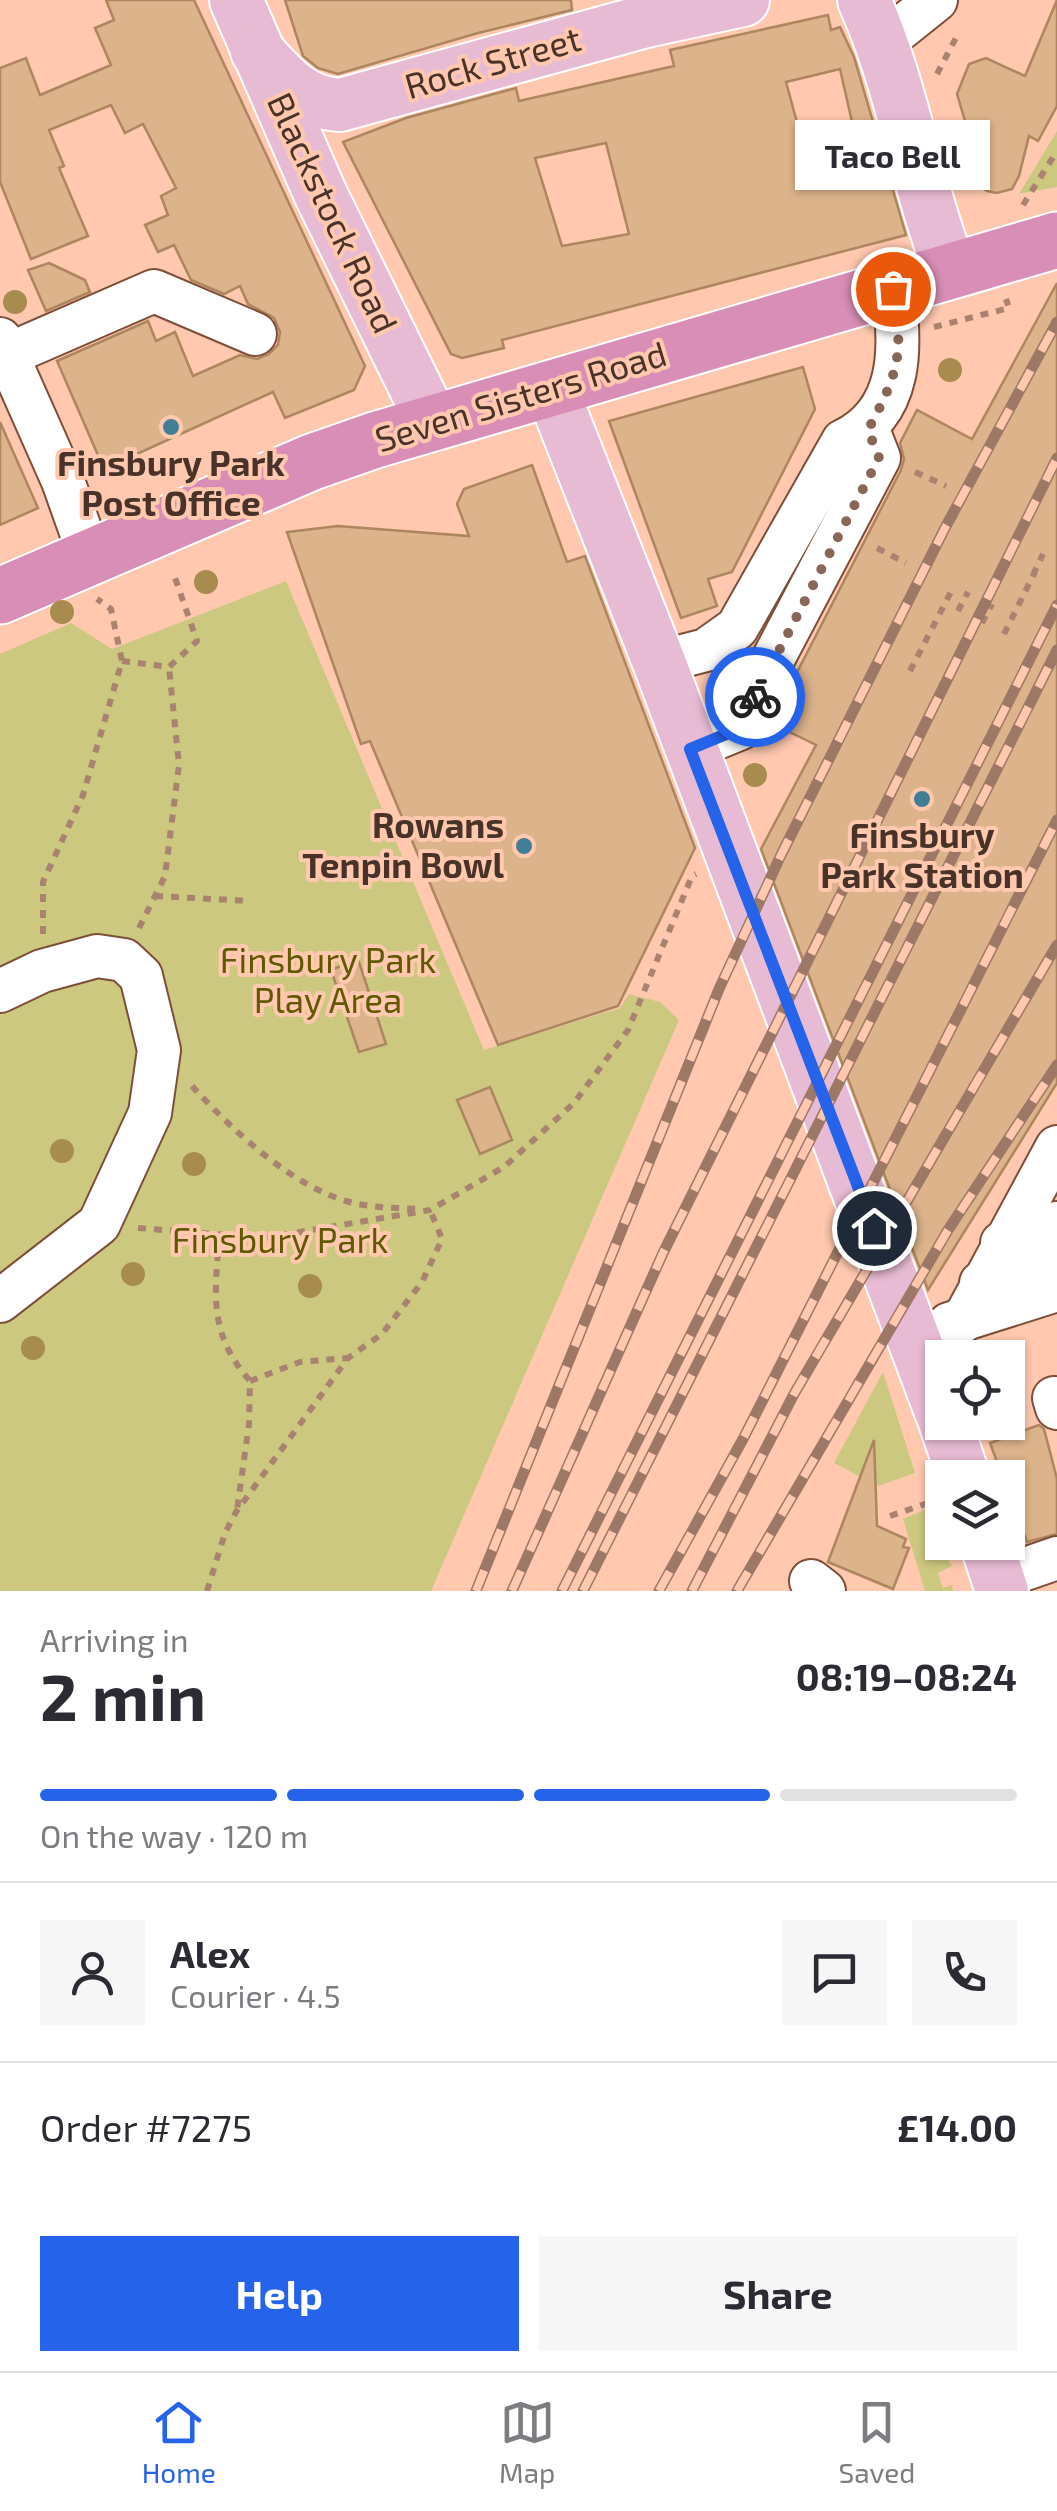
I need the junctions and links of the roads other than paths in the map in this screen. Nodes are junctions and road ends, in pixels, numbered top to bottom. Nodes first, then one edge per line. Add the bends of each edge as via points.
1 (236, 0) edge
2 (742, 0) edge
3 (950, 12) edge
4 (872, 22) edge
5 (258, 52) junction
6 (360, 100) junction
7 (320, 193) junction
8 (1057, 240) edge
9 (951, 272) junction
10 (909, 309) junction
11 (254, 334) dead end
12 (3, 347) edge
13 (551, 388) junction
14 (14, 405) edge
15 (432, 423) junction
16 (868, 430) junction
17 (101, 585) junction
18 (0, 596) edge
19 (659, 662) junction
20 (690, 749) junction
21 (0, 991) edge
22 (1051, 1156) edge
23 (1057, 1223) edge
24 (1002, 1243) junction
25 (1057, 1255) edge
26 (982, 1283) junction
27 (1057, 1290) edge
28 (0, 1301) edge
29 (939, 1328) junction
30 (939, 1340) edge
31 (1057, 1558) edge
32 (996, 1570) edge

1 - 5 main road, Blackstock Road
2 - 6 main road, Rock Street
3 - 4 street
4 - 9 main road
5 - 6 main road, Rock Street via 310,100
5 - 7 main road, Blackstock Road
6 - 7 main road, Rock Street via 324,131
7 - 15 main road, Blackstock Road
8 - 9 highway, Seven Sisters Road
9 - 10 highway, Seven Sisters Road
10 - 13 highway, Seven Sisters Road
10 - 16 street via 900,358
11 - 12 street via 154,290
12 - 14 street
13 - 15 highway, Seven Sisters Road
13 - 19 main road
14 - 17 street
15 - 17 highway, Seven Sisters Road via 312,462
16 - 19 street via 842,442 737,628 706,650
16 - 20 street via 879,458 741,728
17 - 18 highway, Seven Sisters Road
19 - 20 main road
20 - 29 main road
21 - 28 street via 42,970 98,956 124,960 142,976 159,1050 150,1113 99,1224
22 - 24 street
23 - 24 street
24 - 26 street
25 - 26 street
26 - 29 street
27 - 29 street
29 - 30 main road
31 - 32 street

